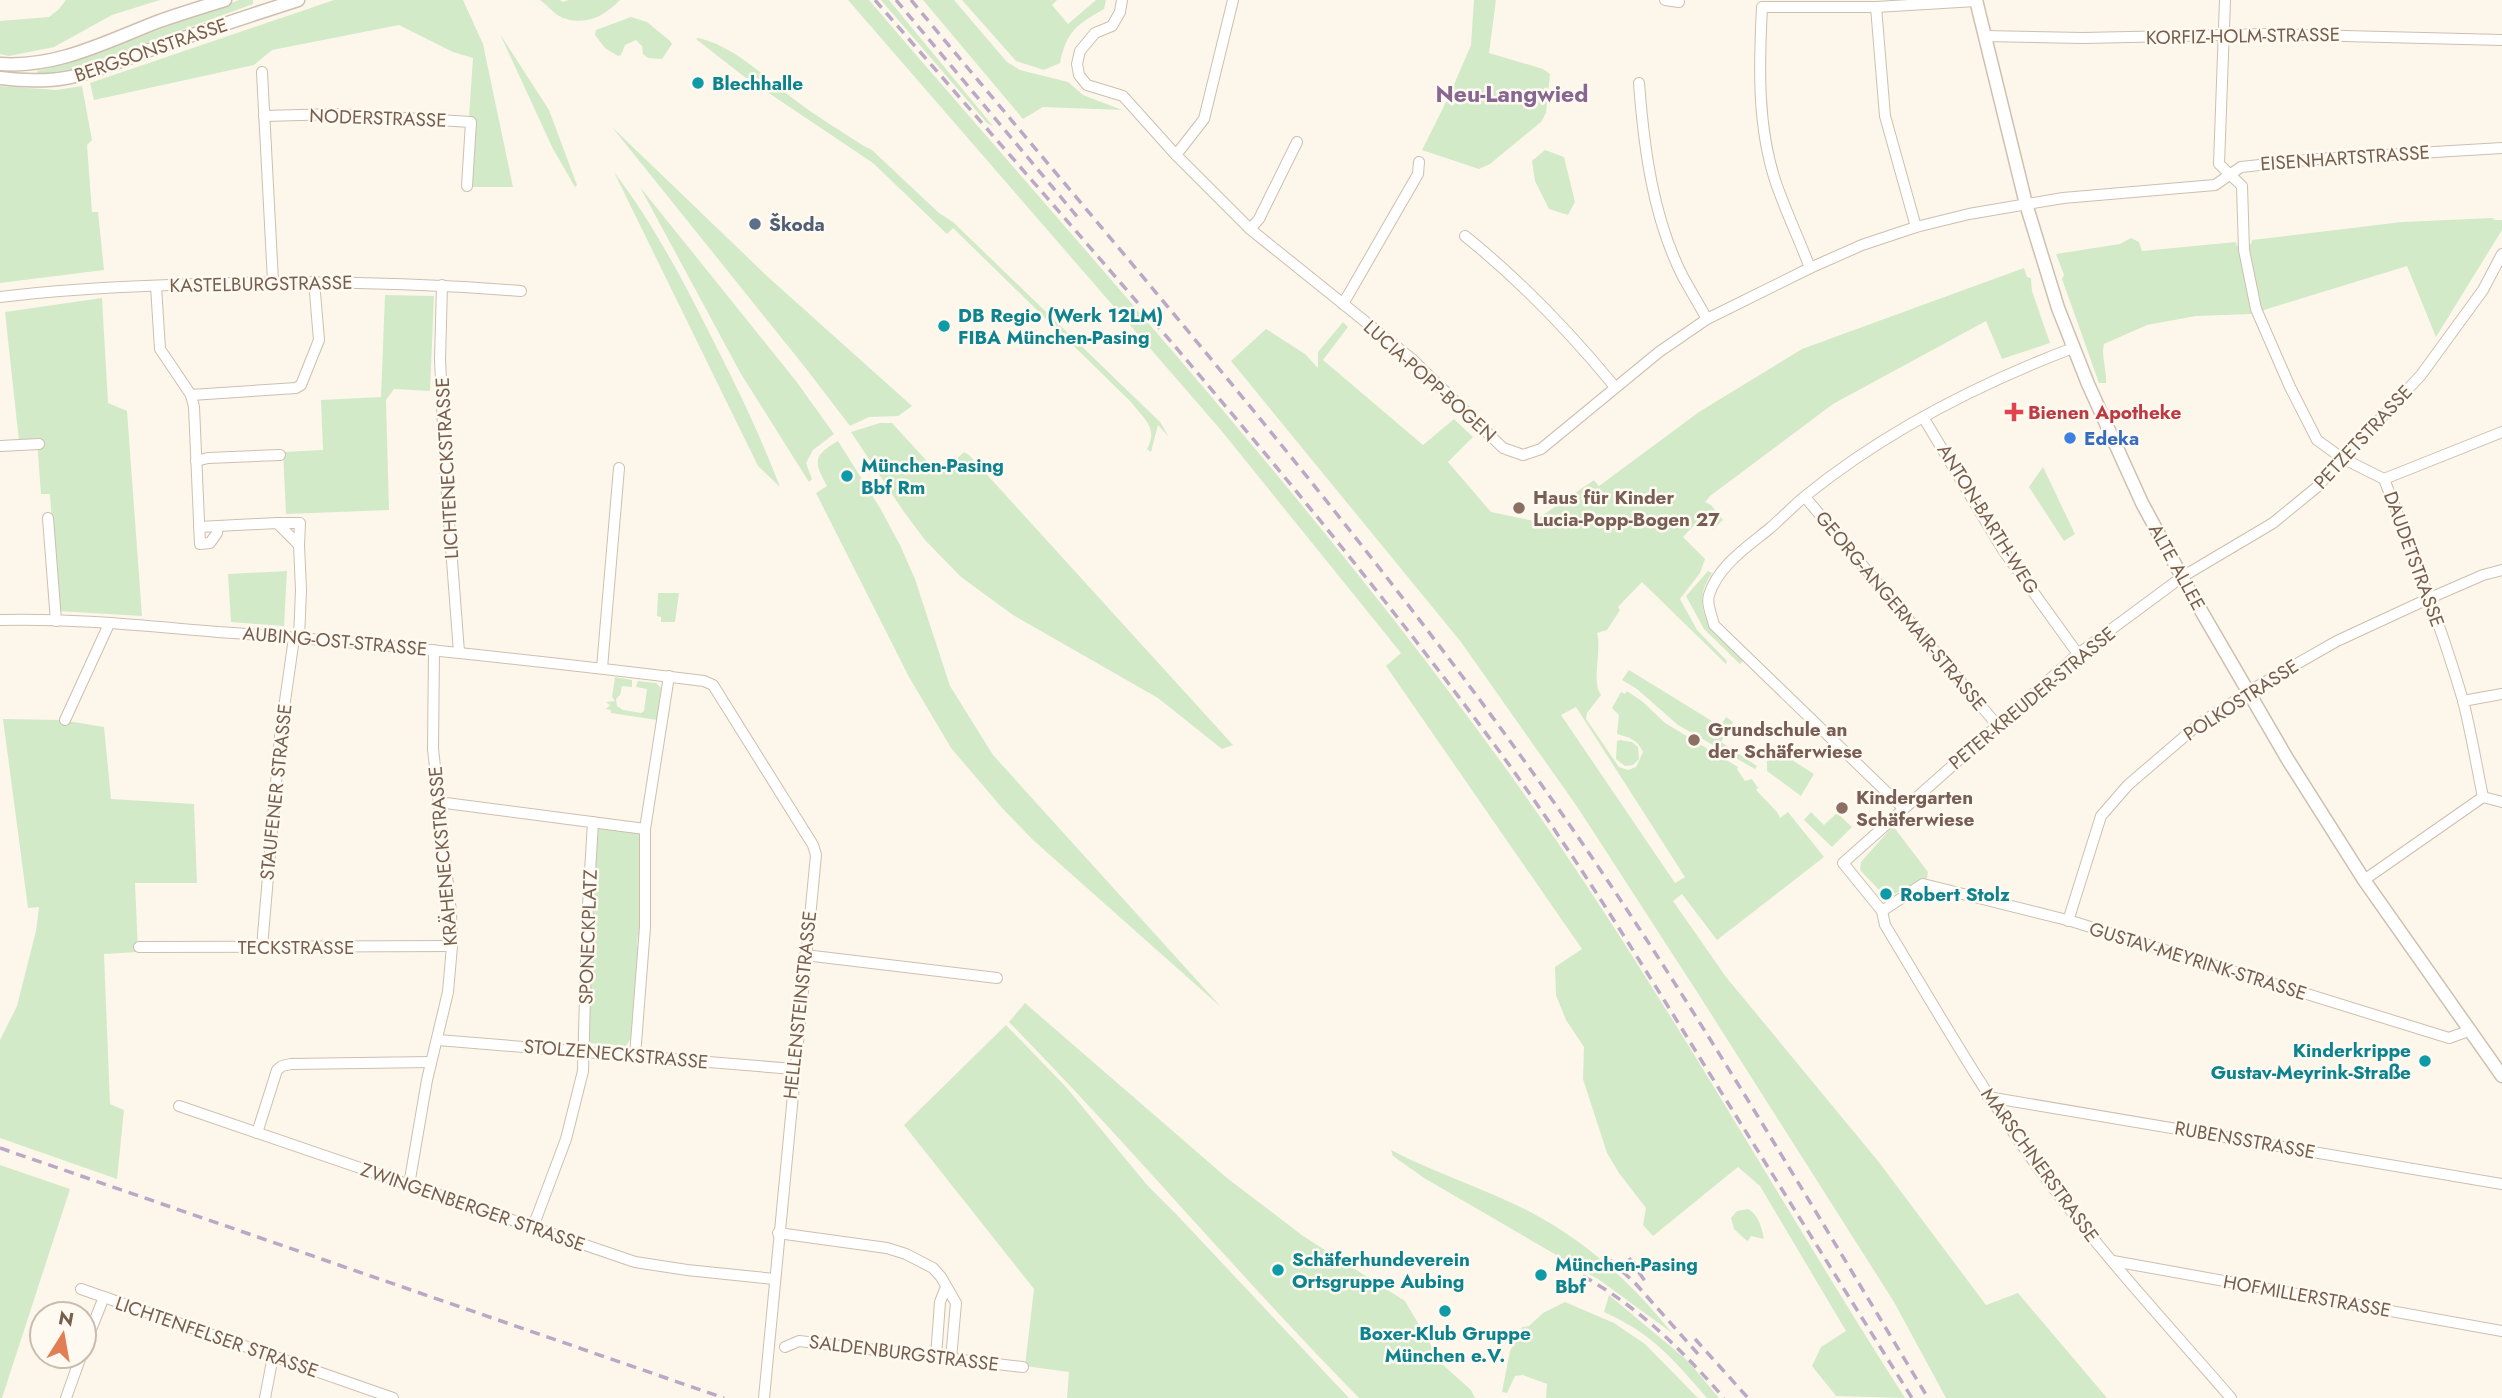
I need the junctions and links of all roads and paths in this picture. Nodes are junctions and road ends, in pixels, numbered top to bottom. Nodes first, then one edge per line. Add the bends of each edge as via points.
1 (225, 0) edge
2 (298, 0) edge
3 (1122, 0) edge
4 (1233, 0) edge
5 (1665, 0) edge
6 (1976, 0) edge
7 (2225, 0) edge
8 (1679, 1) edge
9 (1876, 7) junction
10 (1984, 36) junction
11 (2224, 36) junction
12 (2502, 40) edge
13 (0, 64) edge
14 (262, 72) dead end
15 (0, 78) edge
16 (1639, 83) dead end
17 (264, 116) junction
18 (1297, 142) dead end
19 (2502, 148) edge
20 (1176, 155) junction
21 (1419, 162) dead end
22 (2229, 175) junction
23 (467, 186) dead end
24 (2026, 204) junction
25 (1916, 227) junction
26 (1250, 229) junction
27 (1465, 236) dead end
28 (2502, 254) edge
29 (1810, 268) junction
30 (273, 281) junction
31 (314, 281) junction
32 (442, 285) junction
33 (156, 286) junction
34 (522, 291) dead end
35 (0, 297) edge
36 (1343, 304) junction
37 (1707, 319) junction
38 (2073, 348) junction
39 (1615, 387) junction
40 (191, 395) junction
41 (1923, 417) junction
42 (2502, 432) edge
43 (39, 444) dead end
44 (0, 446) edge
45 (280, 455) dead end
46 (2342, 458) junction
47 (196, 461) junction
48 (619, 468) dead end
49 (2384, 479) junction
50 (1805, 497) junction
51 (48, 518) dead end
52 (277, 523) junction
53 (199, 527) junction
54 (217, 527) junction
55 (299, 545) junction
56 (2502, 570) edge
57 (2182, 577) junction
58 (2430, 597) junction
59 (0, 620) edge
60 (56, 621) junction
61 (109, 624) junction
62 (296, 638) junction
63 (434, 650) junction
64 (459, 652) junction
65 (2078, 654) junction
66 (602, 668) junction
67 (669, 676) junction
68 (2249, 693) junction
69 (2502, 694) edge
70 (2463, 701) junction
71 (65, 720) dead end
72 (1998, 726) junction
73 (2483, 797) junction
74 (438, 802) junction
75 (2502, 802) edge
76 (1903, 808) junction
77 (593, 822) junction
78 (1887, 824) joint
79 (645, 829) junction
80 (2364, 880) junction
81 (1882, 911) junction
82 (2068, 921) junction
83 (452, 946) junction
84 (139, 947) dead end
85 (262, 947) junction
86 (805, 955) junction
87 (997, 978) dead end
88 (2471, 1030) junction
89 (438, 1040) junction
90 (583, 1051) junction
91 (635, 1056) junction
92 (431, 1062) junction
93 (794, 1069) junction
94 (2502, 1076) edge
95 (1988, 1097) junction
96 (179, 1106) dead end
97 (257, 1133) junction
98 (2502, 1184) edge
99 (409, 1185) junction
100 (533, 1227) junction
101 (778, 1233) junction
102 (2112, 1261) junction
103 (775, 1279) junction
104 (946, 1287) junction
105 (80, 1289) dead end
106 (104, 1297) junction
107 (98, 1312) edge
108 (2502, 1331) edge
109 (785, 1347) dead end
110 (273, 1356) junction
111 (936, 1357) junction
112 (951, 1359) junction
113 (1023, 1367) dead end
114 (76, 1370) edge
115 (66, 1398) edge
116 (265, 1398) edge
117 (393, 1398) edge
118 (764, 1398) edge
119 (2231, 1398) edge

1 - 13 street, BERGSONSTRASSE via 68,57 35,65
2 - 15 street, BERGSONSTRASSE via 85,75 38,82
3 - 20 street, LUCIA-POPP-BOGEN via 1112,26 1095,33 1080,51 1079,75 1087,85 1123,96
4 - 20 street via 1205,119
5 - 8 street
6 - 9 street
6 - 10 street, ALTE ALLEE
7 - 11 street, DAUDETSTRASSE
9 - 25 street via 1885,116
9 - 29 street via 1762,7 1760,97 1769,153 1775,181
10 - 11 street, KORFIZ-HOLM-STRASSE
10 - 24 street, ALTE ALLEE
11 - 12 street, KORFIZ-HOLM-STRASSE
11 - 22 street, DAUDETSTRASSE via 2219,164
14 - 17 street
16 - 37 street via 1653,190 1683,277
17 - 23 street, NODERSTRASSE via 337,114 471,122
17 - 30 street
18 - 26 street
19 - 22 street, EISENHARTSTRASSE via 2317,159 2241,167
20 - 26 street, LUCIA-POPP-BOGEN
21 - 36 street via 1418,174
22 - 24 street, EISENHARTSTRASSE via 2215,185
22 - 46 street, DAUDETSTRASSE via 2242,186 2244,250 2256,309 2317,440
24 - 25 street, LUCIA-POPP-BOGEN
24 - 38 street, ALTE ALLEE
25 - 29 street, LUCIA-POPP-BOGEN
26 - 36 street, LUCIA-POPP-BOGEN
27 - 39 street via 1542,303
28 - 46 street, PETZETSTRASSE via 2483,290 2421,375
29 - 37 street, LUCIA-POPP-BOGEN
30 - 31 street, KASTELBURGSTRASSE
30 - 33 street, KASTELBURGSTRASSE
31 - 32 street, KASTELBURGSTRASSE
31 - 40 street via 319,340 302,385
32 - 34 street, KASTELBURGSTRASSE
32 - 64 street, LICHTENECKSTRASSE via 445,469
33 - 35 street, KASTELBURGSTRASSE
33 - 40 street via 160,349
36 - 39 street, LUCIA-POPP-BOGEN via 1413,360 1503,448 1523,454 1541,449
37 - 39 street, LUCIA-POPP-BOGEN
38 - 41 street
38 - 57 street, ALTE ALLEE via 2142,503
40 - 47 street
41 - 50 street
41 - 65 street, ANTON-BARTH-WEG via 2002,549
42 - 49 street
43 - 44 street
45 - 47 street
46 - 49 street, DAUDETSTRASSE
46 - 57 street, PETZETSTRASSE via 2317,487 2273,523
47 - 53 street
48 - 66 street
49 - 58 street, DAUDETSTRASSE
50 - 72 street, GEORG-ANGERMAIR-STRASSE
50 - 76 street via 1718,574 1707,598 1714,625
51 - 60 street
52 - 54 street
52 - 55 street
52 - 55 street via 300,523
53 - 54 street
53 - 54 street via 200,544 210,543
55 - 62 street, STAUFENER STRASSE
56 - 58 street, POLKOSTRASSE
57 - 65 street, PETER-KREUDER-STRASSE
57 - 68 street, ALTE ALLEE
58 - 68 street, POLKOSTRASSE via 2337,641
58 - 70 street, DAUDETSTRASSE
59 - 60 street, AUBING-OST-STRASSE
60 - 61 street, AUBING-OST-STRASSE
61 - 62 street, AUBING-OST-STRASSE
61 - 71 street
62 - 63 street, AUBING-OST-STRASSE
62 - 85 street, STAUFENER STRASSE via 280,736
63 - 64 street, AUBING-OST-STRASSE
63 - 74 street, KRÄHENECKSTRASSE via 432,708
64 - 66 street, AUBING-OST-STRASSE
65 - 72 street, PETER-KREUDER-STRASSE
66 - 67 street, AUBING-OST-STRASSE
67 - 79 street
67 - 86 street, HELLENSTEINSTRASSE via 713,685 813,845 816,855
68 - 80 street, ALTE ALLEE
68 - 82 street, POLKOSTRASSE via 2199,724 2164,753 2101,816
69 - 70 street
70 - 73 street, DAUDETSTRASSE
72 - 76 street, PETER-KREUDER-STRASSE
73 - 75 street
73 - 80 street
74 - 77 street
74 - 83 street, KRÄHENECKSTRASSE
76 - 78 street, PETER-KREUDER-STRASSE
77 - 79 street
77 - 90 street, SPONECKPLATZ
78 - 81 street, MARSCHNERSTRASSE via 1843,863
79 - 91 street via 645,927
80 - 88 street, ALTE ALLEE
81 - 82 street, GUSTAV-MEYRINK-STRASSE via 1923,884
81 - 95 street, MARSCHNERSTRASSE via 1885,925
82 - 88 street, GUSTAV-MEYRINK-STRASSE via 2449,1038
83 - 85 street, TECKSTRASSE
83 - 89 street, KRÄHENECKSTRASSE
84 - 85 street, TECKSTRASSE
86 - 87 street
86 - 93 street, HELLENSTEINSTRASSE
88 - 94 street, ALTE ALLEE
89 - 90 street, STOLZENECKSTRASSE
89 - 92 street, KRÄHENECKSTRASSE
90 - 91 street, STOLZENECKSTRASSE
90 - 100 street, SPONECKPLATZ via 583,1070 566,1139
91 - 93 street, STOLZENECKSTRASSE
92 - 97 street via 282,1066
92 - 99 street, KRÄHENECKSTRASSE
93 - 101 street, HELLENSTEINSTRASSE
95 - 98 street, RUBENSSTRASSE
95 - 102 street, MARSCHNERSTRASSE
96 - 97 street, ZWINGENBERGER STRASSE
97 - 99 street, ZWINGENBERGER STRASSE
99 - 100 street, ZWINGENBERGER STRASSE
100 - 103 street, ZWINGENBERGER STRASSE via 635,1262
101 - 103 street, HELLENSTEINSTRASSE
101 - 104 street via 906,1254 933,1268
102 - 108 street, HOFMILLERSTRASSE
102 - 119 street, MARSCHNERSTRASSE
103 - 118 street, HELLENSTEINSTRASSE
104 - 111 street via 940,1302
104 - 112 street via 956,1303
105 - 106 street, LICHTENFELSER STRASSE
106 - 107 street
106 - 110 street, LICHTENFELSER STRASSE
109 - 111 street, SALDENBURGSTRASSE via 799,1340
110 - 116 street
110 - 117 street, LICHTENFELSER STRASSE
111 - 112 street, SALDENBURGSTRASSE
112 - 113 street, SALDENBURGSTRASSE
114 - 115 street

